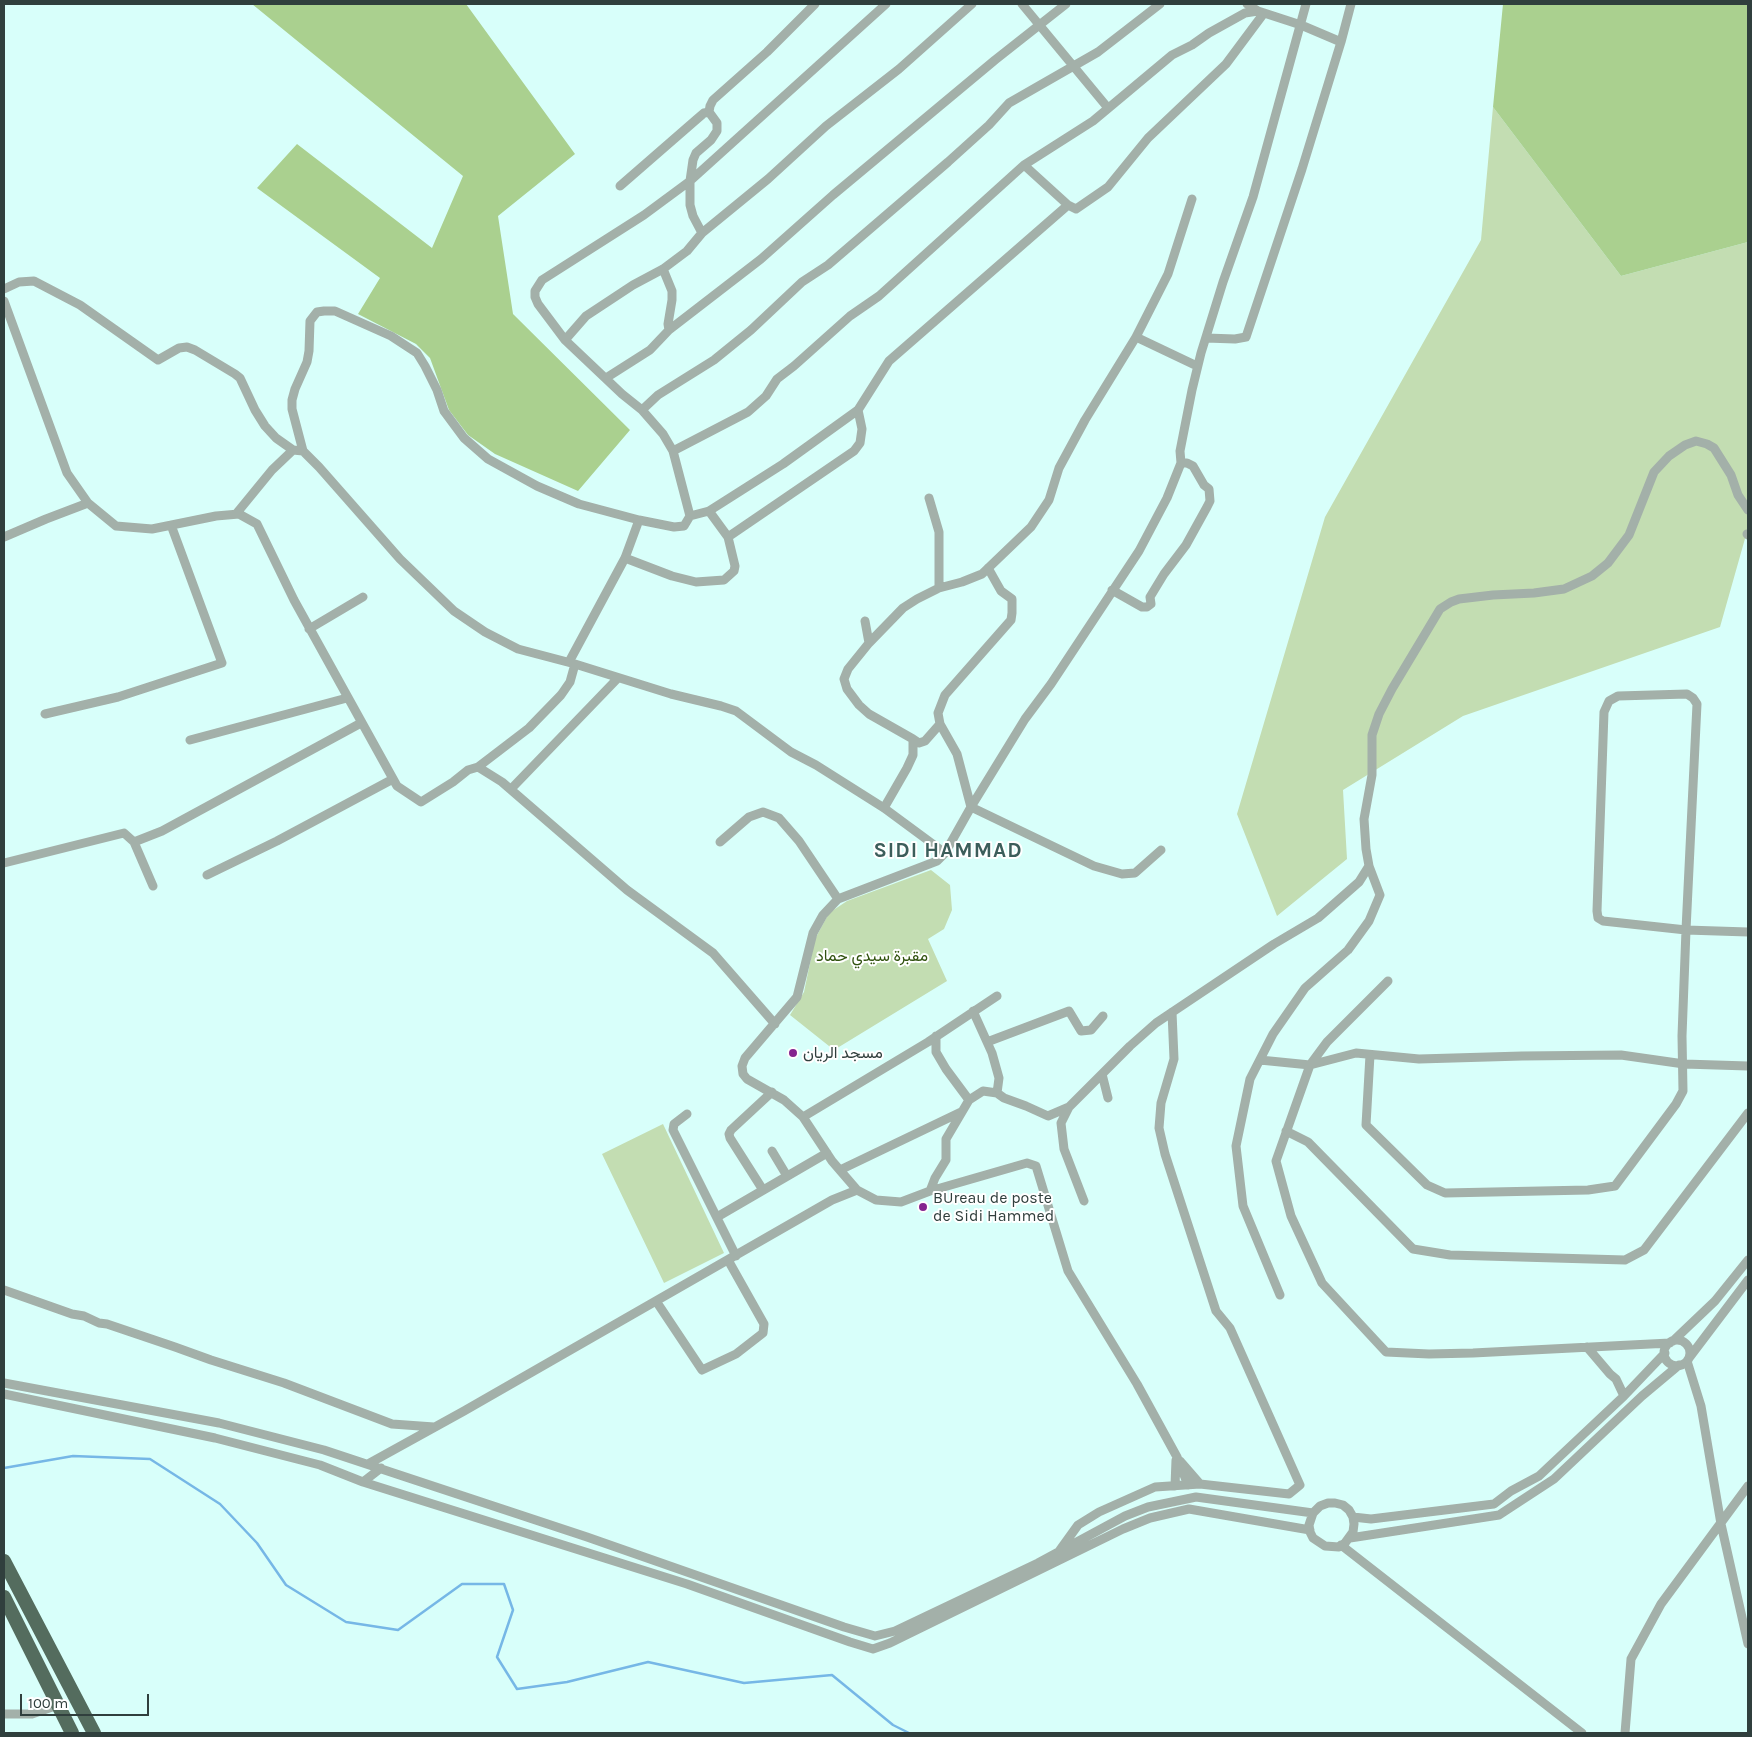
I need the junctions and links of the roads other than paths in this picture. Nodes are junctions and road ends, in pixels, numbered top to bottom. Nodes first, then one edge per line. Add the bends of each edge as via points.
1 (815, 4) edge
2 (886, 4) edge
3 (972, 4) edge
4 (1022, 4) edge
5 (1066, 4) edge
6 (1160, 4) edge
7 (1306, 4) edge
8 (1351, 4) edge
9 (1246, 7) edge
10 (1261, 12) junction
11 (1039, 24) junction
12 (1301, 25) junction
13 (1341, 42) junction
14 (1074, 66) junction
15 (1108, 108) junction
16 (709, 112) junction
17 (1024, 165) junction
18 (690, 181) junction
19 (620, 186) dead end
20 (1192, 199) dead end
21 (1068, 205) junction
22 (702, 233) junction
23 (663, 269) junction
24 (4, 289) edge
25 (4, 301) edge
26 (670, 330) junction
27 (1136, 337) junction
28 (1206, 338) junction
29 (565, 340) junction
30 (1198, 366) junction
31 (606, 378) junction
32 (642, 410) junction
33 (858, 410) junction
34 (298, 451) junction
35 (673, 451) junction
36 (1181, 463) junction
37 (929, 498) dead end
38 (88, 503) junction
39 (1748, 510) edge
40 (709, 511) junction
41 (236, 514) junction
42 (690, 516) junction
43 (639, 520) junction
44 (171, 525) junction
45 (4, 537) edge
46 (728, 537) junction
47 (625, 558) junction
48 (988, 568) junction
49 (939, 588) junction
50 (1112, 590) junction
51 (363, 597) dead end
52 (865, 622) dead end
53 (309, 629) junction
54 (869, 643) junction
55 (572, 663) junction
56 (618, 678) junction
57 (347, 698) junction
58 (45, 714) dead end
59 (361, 723) junction
60 (940, 724) junction
61 (913, 738) junction
62 (190, 740) dead end
63 (478, 767) junction
64 (393, 780) junction
65 (511, 789) junction
66 (970, 807) junction
67 (884, 808) junction
68 (134, 842) junction
69 (720, 842) dead end
70 (1161, 850) dead end
71 (945, 853) junction
72 (4, 864) edge
73 (1370, 866) junction
74 (207, 875) dead end
75 (153, 886) dead end
76 (838, 899) junction
77 (1686, 930) junction
78 (1748, 932) edge
79 (1388, 982) dead end
80 (997, 996) dead end
81 (973, 1011) junction
82 (1172, 1012) junction
83 (1103, 1016) dead end
84 (775, 1024) junction
85 (936, 1036) junction
86 (987, 1042) junction
87 (1370, 1054) junction
88 (1260, 1060) junction
89 (1684, 1064) junction
90 (1310, 1065) junction
91 (1748, 1066) edge
92 (1102, 1074) junction
93 (772, 1092) junction
94 (997, 1093) junction
95 (1108, 1098) dead end
96 (969, 1100) junction
97 (1069, 1107) junction
98 (961, 1112) junction
99 (1748, 1113) edge
100 (687, 1114) dead end
101 (1048, 1116) junction
102 (803, 1117) junction
103 (1061, 1123) junction
104 (1286, 1131) junction
105 (772, 1151) dead end
106 (827, 1153) junction
107 (840, 1170) junction
108 (787, 1176) junction
109 (763, 1190) junction
110 (857, 1190) junction
111 (930, 1191) junction
112 (1084, 1201) dead end
113 (716, 1217) junction
114 (732, 1258) junction
115 (1748, 1260) edge
116 (1748, 1280) edge
117 (4, 1290) edge
118 (1280, 1295) dead end
119 (656, 1301) junction
120 (1671, 1342) junction
121 (1587, 1347) junction
122 (1665, 1353) junction
123 (1685, 1362) junction
124 (4, 1383) edge
125 (4, 1394) edge
126 (1624, 1396) junction
127 (434, 1427) junction
128 (1177, 1457) junction
129 (368, 1464) junction
130 (381, 1468) junction
131 (363, 1482) junction
132 (1200, 1484) junction
133 (1188, 1485) junction
134 (1175, 1486) junction
135 (1748, 1486) edge
136 (1313, 1513) junction
137 (1353, 1517) junction
138 (1721, 1524) junction
139 (1310, 1530) junction
140 (1350, 1538) junction
141 (1341, 1545) junction
142 (1058, 1552) junction
143 (4, 1561) edge
144 (4, 1597) edge
145 (1745, 1614) edge
146 (817, 1618) junction
147 (799, 1624) junction
148 (1748, 1644) edge
149 (58, 1705) junction
150 (4, 1714) edge
151 (72, 1733) edge
152 (94, 1733) edge
153 (1582, 1733) edge
154 (1626, 1733) edge

1 - 16 street via 713,100
2 - 18 street
3 - 22 street
4 - 11 street
5 - 11 street
6 - 14 street via 1098,52
7 - 12 street
8 - 13 street
9 - 10 street
9 - 15 street via 1172,55
10 - 12 street
10 - 21 street via 1226,64 1148,138 1108,188 1076,209
11 - 14 street
11 - 26 street via 761,259
12 - 13 street
12 - 28 street via 1253,197
13 - 28 street via 1246,337
14 - 15 street
14 - 32 street via 1009,103 948,162 828,265 802,282 751,330 714,360 658,395
15 - 17 street
16 - 18 street via 717,123 717,131 696,153
16 - 19 street
17 - 21 street
17 - 35 street via 879,296 850,316 778,379 766,396 748,412
18 - 22 street via 690,205
18 - 29 street via 538,284 535,297 538,304
20 - 27 street via 1168,274
21 - 33 street via 889,361
22 - 23 street
23 - 26 street via 672,291
23 - 29 street via 586,316
24 - 34 street via 19,282 34,281 80,304 158,360 179,348 195,350 240,378 265,426 276,438
25 - 38 street via 67,473
26 - 31 street via 650,350
27 - 30 street
27 - 48 street via 1059,468 1049,500 1031,527
28 - 30 street
29 - 31 street
30 - 36 street via 1180,451
31 - 32 street
32 - 35 street
33 - 40 street via 783,464
33 - 46 street via 862,429 860,443 854,451
34 - 41 street via 272,470
34 - 43 street via 292,400 307,362 310,321 317,312 335,311 391,336 417,353 426,366 444,411 464,438 488,459 579,504
34 - 55 street via 319,467 400,559 454,611 484,632 518,649
35 - 42 street
36 - 50 street via 1139,551
36 - 50 street via 1193,466 1209,489 1207,507 1186,545 1150,597 1151,604 1142,607
37 - 49 street via 939,532
38 - 44 street via 116,526 152,529
38 - 45 street
39 - 73 street via 1714,448 1696,440 1669,456 1654,472 1629,535 1608,563 1592,576 1564,589 1459,599 1440,609 1392,689 1372,735 1372,775 1364,819
40 - 42 street
40 - 46 street
41 - 44 street
41 - 53 street via 257,524
42 - 43 street via 684,526 674,527
43 - 47 street
44 - 58 street via 222,663 118,697
46 - 47 street via 735,566 724,580 696,582
47 - 55 street
48 - 49 street via 982,574
48 - 60 street via 1001,591 1012,600 1010,620 945,695 938,713
49 - 54 street via 903,608
50 - 66 street
51 - 53 street
52 - 54 street
53 - 57 street
54 - 61 street via 848,669 844,679 847,688 869,714
55 - 56 street
55 - 63 street via 570,682 561,695 529,728
56 - 65 street
56 - 67 street via 736,711 791,752 816,764
57 - 59 street
57 - 62 street
59 - 64 street
59 - 68 street via 162,831
60 - 61 street via 925,741 919,743
60 - 66 street via 957,754
61 - 67 street via 913,755
63 - 64 street via 468,770 421,802
63 - 65 street
64 - 74 street
65 - 84 street via 627,890 713,953
66 - 70 street via 1094,866 1122,874 1135,873
66 - 71 street
67 - 71 street
68 - 72 street via 124,833
68 - 75 street
69 - 76 street via 749,817 763,812 779,818 799,841
71 - 76 street via 937,861
73 - 82 street via 1360,882 1318,918
73 - 88 street via 1380,895 1369,921 1348,950 1305,988 1273,1034
76 - 84 street via 823,915 813,934 798,995
77 - 77 street via 1697,704 1687,694 1618,696 1609,701 1604,712 1598,918
77 - 78 street
77 - 89 street
79 - 90 street via 1327,1042
80 - 81 street
81 - 85 street
81 - 86 street
82 - 92 street
82 - 132 street via 1174,1059 1161,1103 1160,1120 1165,1154 1216,1311 1230,1328 1300,1485 1289,1494
83 - 86 street via 1092,1030 1081,1031 1069,1011
84 - 93 street via 745,1058 742,1066 747,1080
85 - 96 street via 936,1052
85 - 102 street
86 - 94 street via 999,1078
87 - 89 street via 1419,1059 1621,1055
87 - 89 street via 1366,1125 1427,1185 1445,1193 1588,1190 1615,1186 1676,1104 1683,1091
87 - 90 street via 1356,1053
88 - 90 street
88 - 118 street via 1250,1079 1236,1146 1243,1206
89 - 91 street
90 - 104 street
92 - 95 street
92 - 97 street
93 - 102 street
93 - 109 street via 729,1134
94 - 96 street via 983,1092
94 - 101 street
96 - 98 street
97 - 101 street
97 - 103 street
98 - 107 street
98 - 111 street via 946,1139 946,1160
99 - 104 street via 1644,1250 1625,1260 1450,1255 1413,1249 1308,1142
100 - 113 street via 674,1124 673,1130
101 - 103 street
102 - 106 street
103 - 112 street via 1064,1149
104 - 121 street via 1276,1161 1291,1216 1322,1283 1386,1352 1429,1354
105 - 108 street
106 - 107 street
106 - 108 street
107 - 110 street
108 - 109 street
109 - 113 street
110 - 111 street via 876,1200 901,1202
110 - 114 street via 832,1200
111 - 128 street via 1027,1163 1036,1166 1068,1271
113 - 114 street
114 - 119 street
114 - 119 street via 764,1324 764,1333 736,1354 702,1370
115 - 120 street via 1714,1301
116 - 123 street
117 - 127 street via 284,1383 392,1424
119 - 127 street
120 - 121 street
120 - 122 street
120 - 123 street via 1681,1341 1688,1346 1690,1354
121 - 126 street via 1616,1379
122 - 123 street via 1668,1362 1675,1366
122 - 126 street
123 - 138 street via 1700,1406
123 - 140 street via 1642,1396 1554,1479 1499,1515
124 - 129 street via 219,1423
125 - 131 street via 216,1438 320,1466
126 - 137 street via 1539,1476 1494,1504 1371,1519
127 - 129 street
128 - 132 street
128 - 133 street
128 - 134 street
129 - 130 street
130 - 131 street
130 - 146 street
131 - 147 street via 687,1584
132 - 133 street
133 - 134 street
134 - 142 street via 1155,1487 1099,1512 1078,1526
135 - 138 street
136 - 137 street via 1320,1506 1335,1503 1343,1505
136 - 139 street
136 - 142 street via 1196,1497 1148,1507 1125,1516
137 - 140 street
138 - 145 street
138 - 154 street via 1661,1604 1632,1659
139 - 141 street via 1314,1538 1325,1546
139 - 147 street via 1189,1509 1150,1518 1123,1529 873,1649
140 - 141 street
141 - 153 street
142 - 146 street via 894,1631 875,1636
143 - 152 highway
144 - 149 highway
145 - 148 street
146 - 147 street
149 - 150 street via 32,1714
149 - 151 highway

